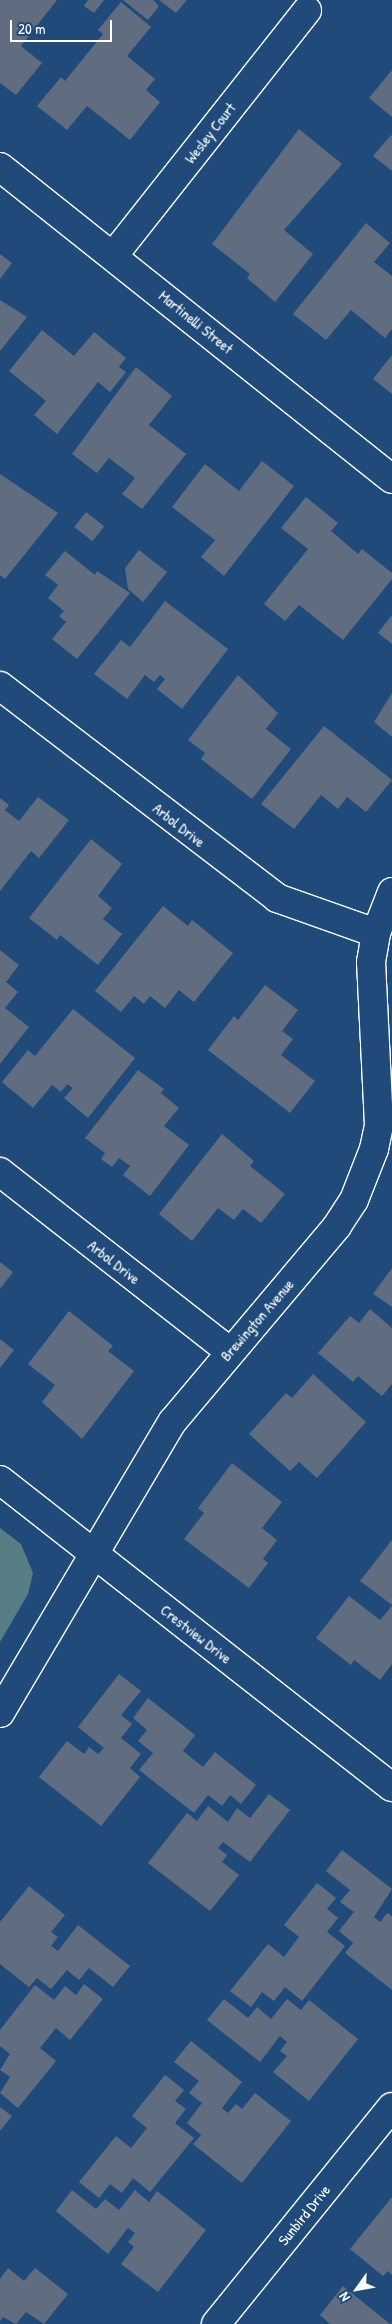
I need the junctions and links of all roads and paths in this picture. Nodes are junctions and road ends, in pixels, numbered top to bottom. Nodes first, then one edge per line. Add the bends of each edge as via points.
1 (307, 10) dead end
2 (0, 166) edge
3 (113, 256) junction
4 (392, 479) edge
5 (0, 686) edge
6 (392, 892) edge
7 (376, 933) junction
8 (386, 1094) edge
9 (0, 1172) edge
10 (229, 1351) junction
11 (0, 1480) edge
12 (93, 1553) junction
13 (0, 1713) edge
14 (392, 1787) edge
15 (392, 2107) edge
16 (216, 2324) edge

1 - 3 street, Wesley Court
2 - 3 street, Martinelli Street
3 - 4 street, Martinelli Street
5 - 7 street, Arbol Drive via 277,898
6 - 7 street, Brewington Avenue
7 - 8 street, Brewington Avenue via 370,991
8 - 10 street, Brewington Avenue via 374,1149 354,1200 337,1226
9 - 10 street, Arbol Drive
10 - 12 street, Brewington Avenue via 173,1421
11 - 12 street, Crestview Drive
12 - 13 street, Brewington Avenue
12 - 14 street, Crestview Drive
15 - 16 street, Sunbird Drive

